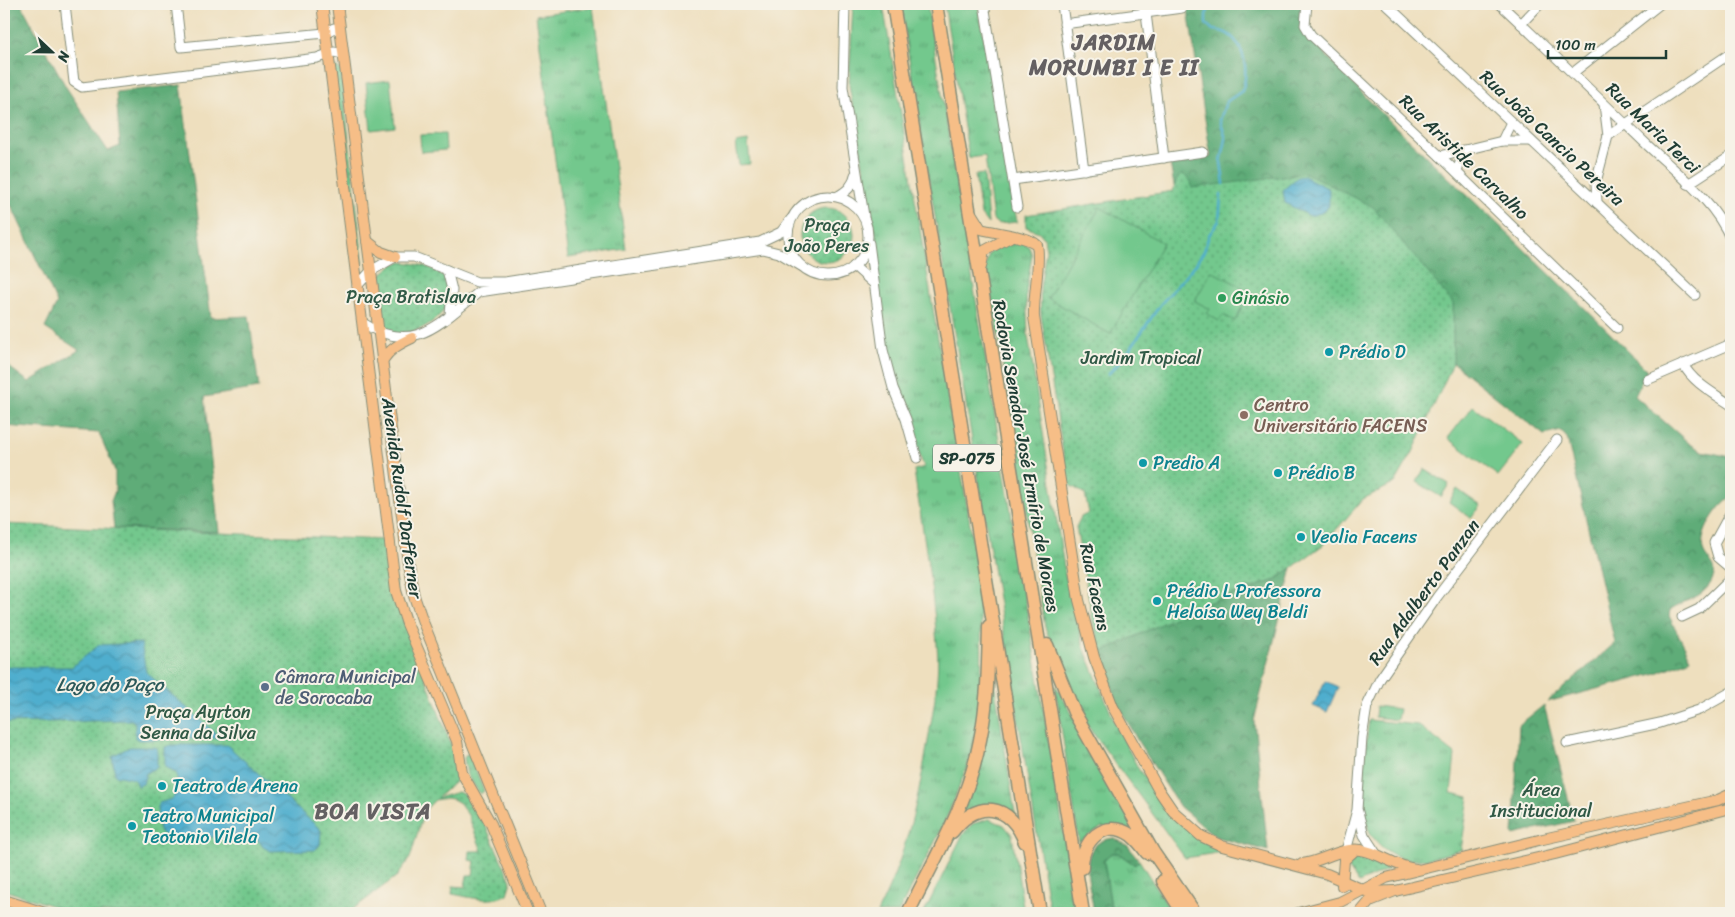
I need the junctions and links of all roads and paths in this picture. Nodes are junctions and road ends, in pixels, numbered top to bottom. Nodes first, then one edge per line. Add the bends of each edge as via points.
1 (65, 4) edge
2 (176, 4) edge
3 (322, 4) edge
4 (337, 4) edge
5 (844, 4) edge
6 (894, 4) edge
7 (936, 4) edge
8 (984, 4) edge
9 (1062, 4) edge
10 (1307, 4) edge
11 (1386, 4) edge
12 (1500, 4) edge
13 (1540, 4) edge
14 (1660, 4) edge
15 (1182, 8) dead end
16 (1146, 13) junction
17 (1064, 24) junction
18 (1521, 24) junction
19 (340, 31) junction
20 (325, 33) junction
21 (1731, 54) edge
22 (330, 58) junction
23 (343, 58) junction
24 (1574, 72) junction
25 (1604, 104) junction
26 (1511, 122) junction
27 (1626, 124) junction
28 (1608, 136) junction
29 (1502, 141) junction
30 (1532, 141) junction
31 (1464, 150) junction
32 (1203, 152) dead end
33 (1440, 156) junction
34 (1731, 156) edge
35 (1164, 158) junction
36 (1084, 170) junction
37 (856, 172) junction
38 (1457, 172) junction
39 (1013, 180) junction
40 (1596, 182) junction
41 (1688, 184) junction
42 (1582, 189) junction
43 (838, 196) junction
44 (966, 200) junction
45 (1597, 203) junction
46 (1017, 207) dead end
47 (864, 218) junction
48 (791, 219) junction
49 (1010, 237) junction
50 (1731, 237) edge
51 (868, 238) junction
52 (367, 241) junction
53 (395, 257) junction
54 (661, 262) junction
55 (801, 266) junction
56 (854, 266) junction
57 (447, 270) junction
58 (371, 271) junction
59 (874, 284) junction
60 (980, 285) junction
61 (357, 286) junction
62 (1695, 295) dead end
63 (450, 315) junction
64 (363, 323) junction
65 (1617, 328) dead end
66 (379, 334) junction
67 (412, 338) junction
68 (1731, 344) edge
69 (382, 361) junction
70 (1683, 364) junction
71 (1647, 380) dead end
72 (1731, 406) edge
73 (1557, 440) dead end
74 (918, 458) dead end
75 (1731, 512) edge
76 (1731, 568) edge
77 (1731, 578) edge
78 (990, 591) junction
79 (1034, 602) junction
80 (1682, 616) dead end
81 (1731, 692) edge
82 (1567, 742) dead end
83 (476, 752) junction
84 (459, 760) junction
85 (492, 791) junction
86 (473, 793) junction
87 (1731, 794) edge
88 (1731, 808) edge
89 (1358, 810) junction
90 (1506, 848) junction
91 (1347, 854) junction
92 (1377, 855) junction
93 (1296, 865) junction
94 (1420, 869) junction
95 (1464, 873) junction
96 (1036, 883) junction
97 (1342, 884) junction
98 (1358, 888) junction
99 (1395, 891) junction
100 (4, 900) edge
101 (1340, 902) junction
102 (45, 913) edge
103 (528, 913) edge
104 (541, 913) edge
105 (908, 913) edge
106 (913, 913) edge
107 (1040, 913) edge
108 (1083, 913) edge
109 (1183, 913) edge
110 (1195, 913) edge
111 (1298, 913) edge
112 (1360, 913) edge

1 - 22 street via 74,82 82,87
2 - 20 street via 181,48
3 - 20 main road, Avenida Rudolf Dafferner
4 - 19 main road, Avenida Rudolf Dafferner
5 - 37 street via 843,87
6 - 78 highway, SP-075
7 - 44 highway, Rodovia Senador José Ermírio de Moraes / SP-075
8 - 39 street
9 - 17 street
10 - 33 street, Rua Aristide Carvalho via 1305,25 1311,35
11 - 26 street, Rua João Cancio Pereira
12 - 18 street, Rua Maria Terci
13 - 18 street
14 - 24 street
15 - 16 street
16 - 17 street
16 - 35 street
17 - 36 street
18 - 24 street, Rua Maria Terci
19 - 20 street via 334,28
19 - 23 main road, Avenida Rudolf Dafferner
20 - 22 main road, Avenida Rudolf Dafferner
21 - 27 street
22 - 23 street
22 - 61 main road, Avenida Rudolf Dafferner
23 - 52 main road, Avenida Rudolf Dafferner
24 - 25 street, Rua Maria Terci
25 - 27 street, Rua Maria Terci
25 - 28 street
26 - 29 street
26 - 30 street, Rua João Cancio Pereira
27 - 28 street
27 - 41 street, Rua Maria Terci
28 - 40 street
29 - 30 street
29 - 31 street
30 - 42 street, Rua João Cancio Pereira
31 - 33 street
31 - 38 street
32 - 35 street
33 - 38 street, Rua Aristide Carvalho
34 - 41 street
35 - 36 street
36 - 39 street
37 - 43 street via 853,183
37 - 47 street
38 - 65 street, Rua Aristide Carvalho
39 - 46 street
40 - 42 street
40 - 45 street
41 - 50 street, Rua Maria Terci via 1720,218
42 - 45 street, Rua João Cancio Pereira
43 - 47 street via 853,204
43 - 48 street via 815,197 797,210
44 - 49 main road, Rua Facens via 979,227
44 - 60 highway, Rodovia Senador José Ermírio de Moraes / SP-075
45 - 62 street, Rua João Cancio Pereira
47 - 51 street
48 - 54 street via 781,232 760,242
48 - 55 street via 788,244
49 - 60 main road via 984,251
49 - 93 main road, Rua Facens via 1032,240 1039,254 1034,317 1065,523 1079,600 1094,657 1113,707 1173,811 1201,836 1234,851
51 - 56 street via 866,248
51 - 59 street
52 - 53 main road via 380,252
52 - 58 main road, Avenida Rudolf Dafferner
53 - 57 street via 414,257
53 - 58 street
54 - 55 street via 763,249 779,253
54 - 57 street via 505,282 477,282
54 - 63 street via 479,292
55 - 56 street via 827,276
56 - 59 street
57 - 63 street via 452,290
58 - 61 street
58 - 66 main road, Avenida Rudolf Dafferner
59 - 74 street via 883,350
60 - 79 highway, Rodovia Senador José Ermírio de Moraes / SP-075
61 - 64 main road, Avenida Rudolf Dafferner
63 - 67 street
64 - 66 street
64 - 84 main road, Avenida Rudolf Dafferner via 396,592 457,741
66 - 67 street
66 - 69 main road, Avenida Rudolf Dafferner
67 - 69 main road via 394,348
68 - 70 street
69 - 83 main road, Avenida Rudolf Dafferner via 414,596
70 - 71 street
70 - 72 street via 1696,380
73 - 89 street, Rua Adalberto Panzan via 1432,604 1380,679 1367,706
75 - 76 street via 1714,543 1718,557
77 - 80 street via 1699,609
78 - 96 highway, SP-075
78 - 105 highway via 988,687 980,742 966,791
79 - 108 highway, Rodovia Senador José Ermírio de Moraes / SP-075
79 - 110 highway via 1049,654 1074,712 1153,852
81 - 82 street via 1699,710 1660,723
83 - 84 main road via 464,748
83 - 85 main road, Avenida Rudolf Dafferner
84 - 86 main road, Avenida Rudolf Dafferner
85 - 86 main road via 481,797
85 - 104 main road, Avenida Rudolf Dafferner
86 - 103 main road, Avenida Rudolf Dafferner via 491,824
87 - 90 main road via 1718,800
88 - 95 main road via 1556,854
89 - 91 street, Rua Adalberto Panzan
89 - 92 street, Rua Adalberto Panzan via 1364,835
90 - 94 main road
90 - 95 main road via 1512,856 1509,860
91 - 92 main road
91 - 93 main road, Rua Facens via 1333,854 1316,863
91 - 97 main road
91 - 98 main road
92 - 94 main road via 1393,864
93 - 97 main road, Rua Facens via 1327,874
94 - 98 main road
95 - 99 main road
96 - 106 highway via 1024,841 1014,821 1000,812 976,811 952,832
96 - 107 highway, SP-075
97 - 98 main road, Rua Facens
97 - 101 main road via 1344,895
98 - 99 main road via 1372,893
98 - 101 main road
99 - 112 main road via 1370,901
100 - 102 main road
101 - 111 main road
108 - 109 highway via 1082,855 1094,836 1113,829 1137,840

